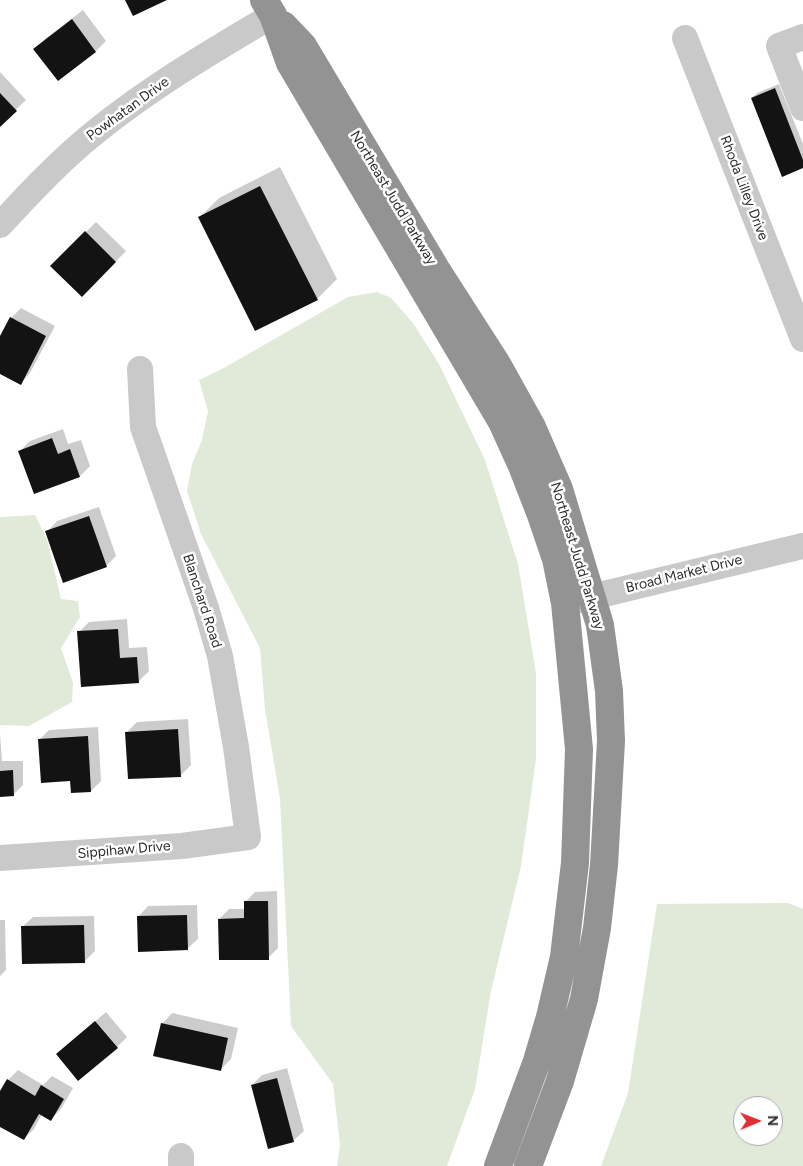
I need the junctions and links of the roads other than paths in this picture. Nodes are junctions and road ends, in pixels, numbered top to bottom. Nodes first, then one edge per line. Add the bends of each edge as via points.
1 (268, 7) edge
2 (803, 37) edge
3 (685, 38) dead end
4 (803, 108) edge
5 (0, 224) edge
6 (803, 339) edge
7 (140, 369) dead end
8 (803, 546) edge
9 (592, 597) junction
10 (565, 604) junction
11 (248, 837) joint
12 (0, 858) edge
13 (498, 1166) edge
14 (528, 1166) edge

1 - 5 street, Powhatan Drive via 82,143
1 - 9 highway, Northeast Judd Parkway via 302,46 497,364 532,428 559,489
1 - 10 highway, Northeast Judd Parkway via 290,63 502,422 541,515 556,559
2 - 4 street via 779,46
3 - 6 street, Rhoda Lilley Drive
7 - 11 street, Blanchard Road via 143,427 220,656
8 - 9 street, Broad Market Drive
9 - 10 street, Broad Market Drive
9 - 14 highway, Northeast Judd Parkway via 600,625 609,691 611,741 597,928 584,999 560,1081
10 - 13 highway, Northeast Judd Parkway via 579,749 570,908 564,958 538,1061
11 - 12 street, Sippihaw Drive via 182,846

